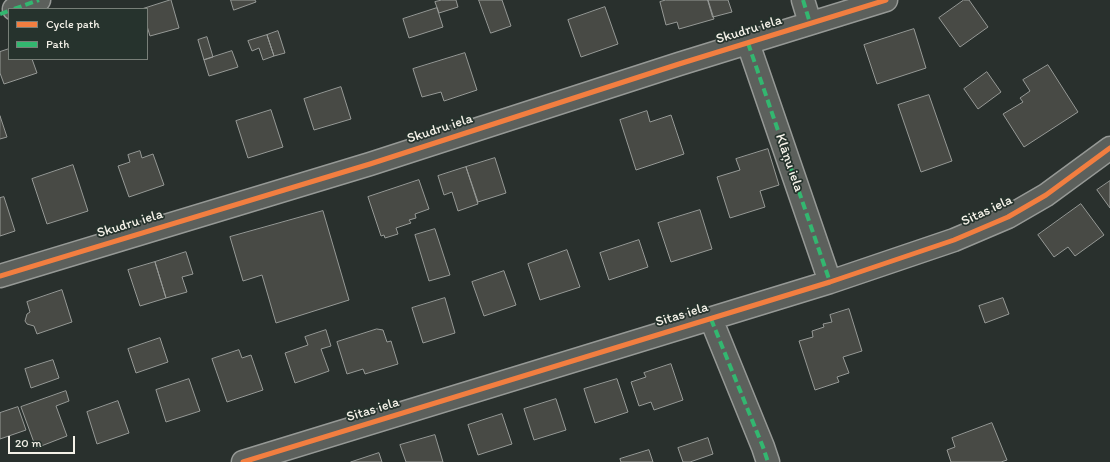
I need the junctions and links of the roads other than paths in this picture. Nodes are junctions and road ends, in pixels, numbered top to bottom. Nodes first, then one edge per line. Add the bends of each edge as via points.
1 (39, 0) edge
2 (803, 0) edge
3 (886, 0) edge
4 (17, 8) edge
5 (810, 23) junction
6 (748, 43) junction
7 (1110, 148) edge
8 (0, 276) edge
9 (830, 282) junction
10 (712, 319) junction
11 (243, 462) edge
12 (768, 462) edge

1 - 4 street
2 - 5 street
3 - 5 street, Skudru iela
5 - 6 street, Skudru iela
6 - 8 street, Skudru iela via 370,164
6 - 9 street, Klāņu iela
7 - 9 street, Sitas iela via 1046,195 1008,217 954,240
9 - 10 street, Sitas iela
10 - 11 street, Sitas iela
10 - 12 street

